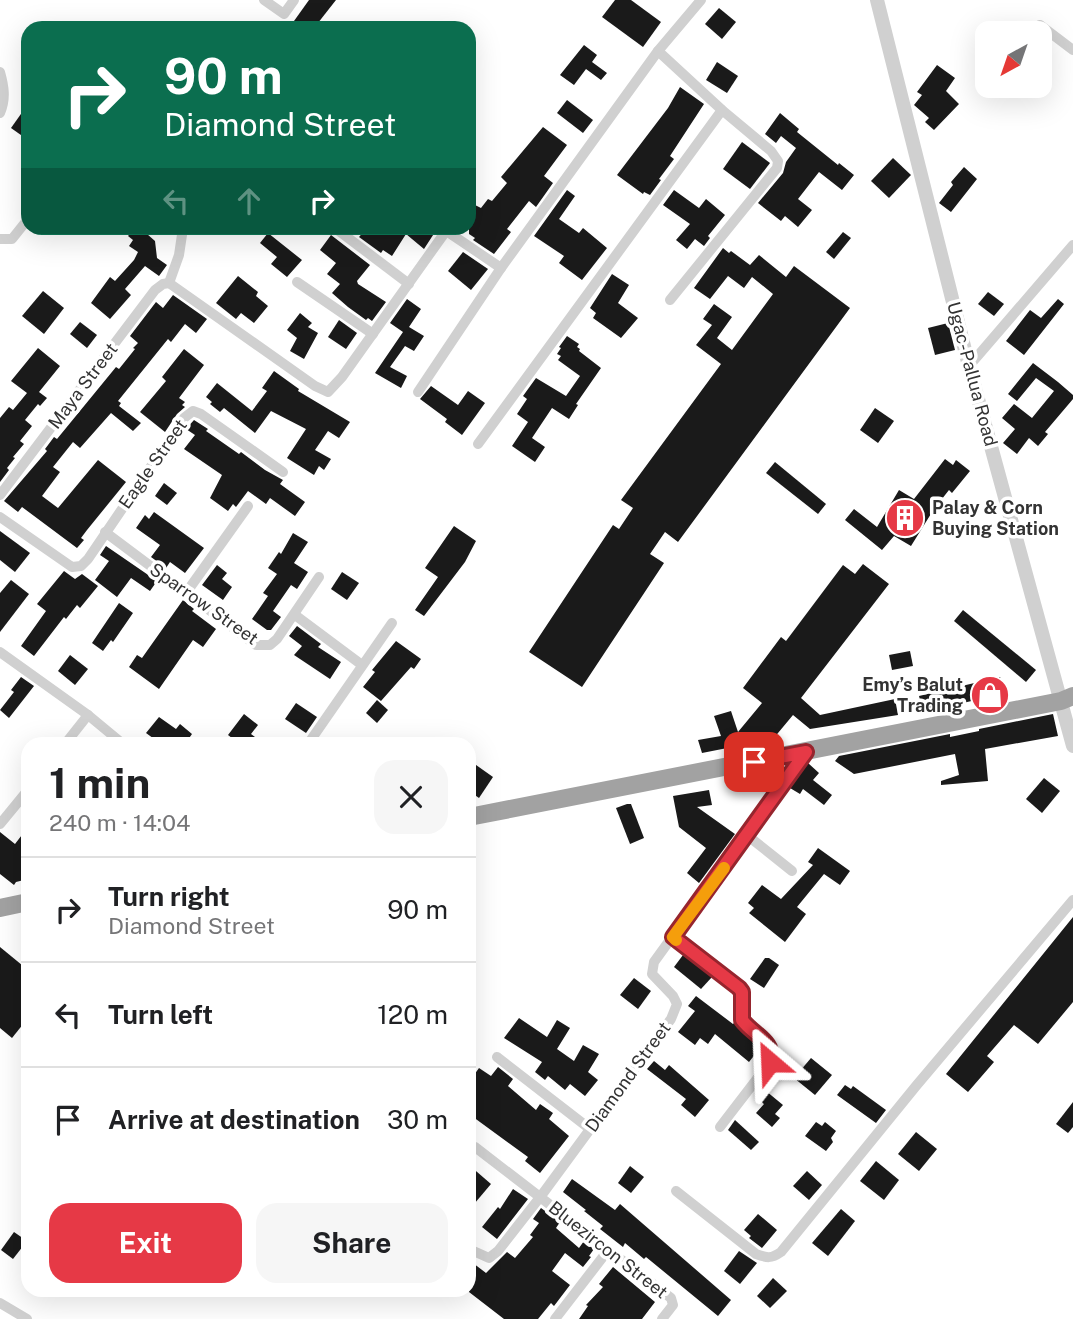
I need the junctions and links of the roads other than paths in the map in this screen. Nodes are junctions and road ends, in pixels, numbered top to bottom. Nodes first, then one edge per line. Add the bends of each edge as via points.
1 (264, 0) edge
2 (294, 0) edge
3 (701, 0) edge
4 (877, 0) edge
5 (1052, 34) edge
6 (1073, 50) edge
7 (658, 51) junction
8 (0, 72) edge
9 (722, 110) junction
10 (0, 113) edge
11 (21, 228) edge
12 (182, 235) edge
13 (344, 235) edge
14 (440, 235) edge
15 (453, 235) edge
16 (0, 239) edge
17 (1073, 245) edge
18 (501, 268) junction
19 (297, 282) dead end
20 (169, 283) junction
21 (409, 284) junction
22 (670, 300) dead end
23 (373, 334) junction
24 (969, 366) junction
25 (418, 392) dead end
26 (478, 444) dead end
27 (283, 472) dead end
28 (0, 495) edge
29 (247, 506) dead end
30 (0, 517) edge
31 (105, 532) junction
32 (319, 577) dead end
33 (186, 593) junction
34 (295, 615) junction
35 (392, 623) dead end
36 (0, 652) edge
37 (362, 665) junction
38 (1067, 698) edge
39 (88, 715) junction
40 (71, 737) edge
41 (115, 737) edge
42 (313, 737) edge
43 (1073, 746) edge
44 (806, 752) junction
45 (21, 798) edge
46 (476, 816) edge
47 (0, 824) edge
48 (748, 836) junction
49 (792, 871) dead end
50 (1073, 900) edge
51 (21, 904) edge
52 (0, 908) edge
53 (673, 937) junction
54 (497, 1057) dead end
55 (720, 1127) dead end
56 (590, 1129) junction
57 (476, 1148) edge
58 (676, 1191) dead end
59 (541, 1196) junction
60 (609, 1249) junction
61 (476, 1253) edge
62 (0, 1303) edge
63 (27, 1319) edge
64 (555, 1319) edge
65 (662, 1319) edge

1 - 2 street via 284,14
3 - 7 street
4 - 24 street, Ugac-Pallua Road
5 - 6 street
7 - 9 street
7 - 18 street
8 - 10 street via 5,88
9 - 22 street via 771,151 777,168
9 - 26 street
11 - 16 street via 12,239
12 - 20 street
13 - 21 street
14 - 21 street
15 - 18 street
17 - 24 street
18 - 25 street
19 - 23 street
20 - 23 street via 328,392
20 - 28 street, Maya Street via 155,290
21 - 23 street
24 - 38 street, Ugac-Pallua Road
27 - 31 street, Eagle Street via 193,411
29 - 33 street
30 - 31 street, Eagle Street via 77,568
31 - 33 street, Sparrow Street
32 - 34 street, Sparrow Street
33 - 34 street, Sparrow Street via 256,645 270,645
34 - 37 street
35 - 37 street
36 - 39 street
37 - 42 street
38 - 43 street, Ugac-Pallua Road
38 - 44 highway
39 - 40 street
39 - 41 street
44 - 46 highway
44 - 48 street, Diamond Street
45 - 47 street
48 - 49 street
48 - 53 street, Diamond Street
50 - 58 street via 773,1258 756,1254
51 - 52 highway
53 - 55 street via 739,988 742,1020 771,1052 770,1062
53 - 56 street, Diamond Street via 651,968 673,996 675,1012
54 - 56 street
56 - 59 street, Diamond Street
57 - 59 street, Bluezircon Street
59 - 60 street, Bluezircon Street
59 - 61 street, Diamond Street via 493,1256
60 - 64 street
60 - 65 street, Bluezircon Street via 671,1298 673,1305
62 - 63 street

